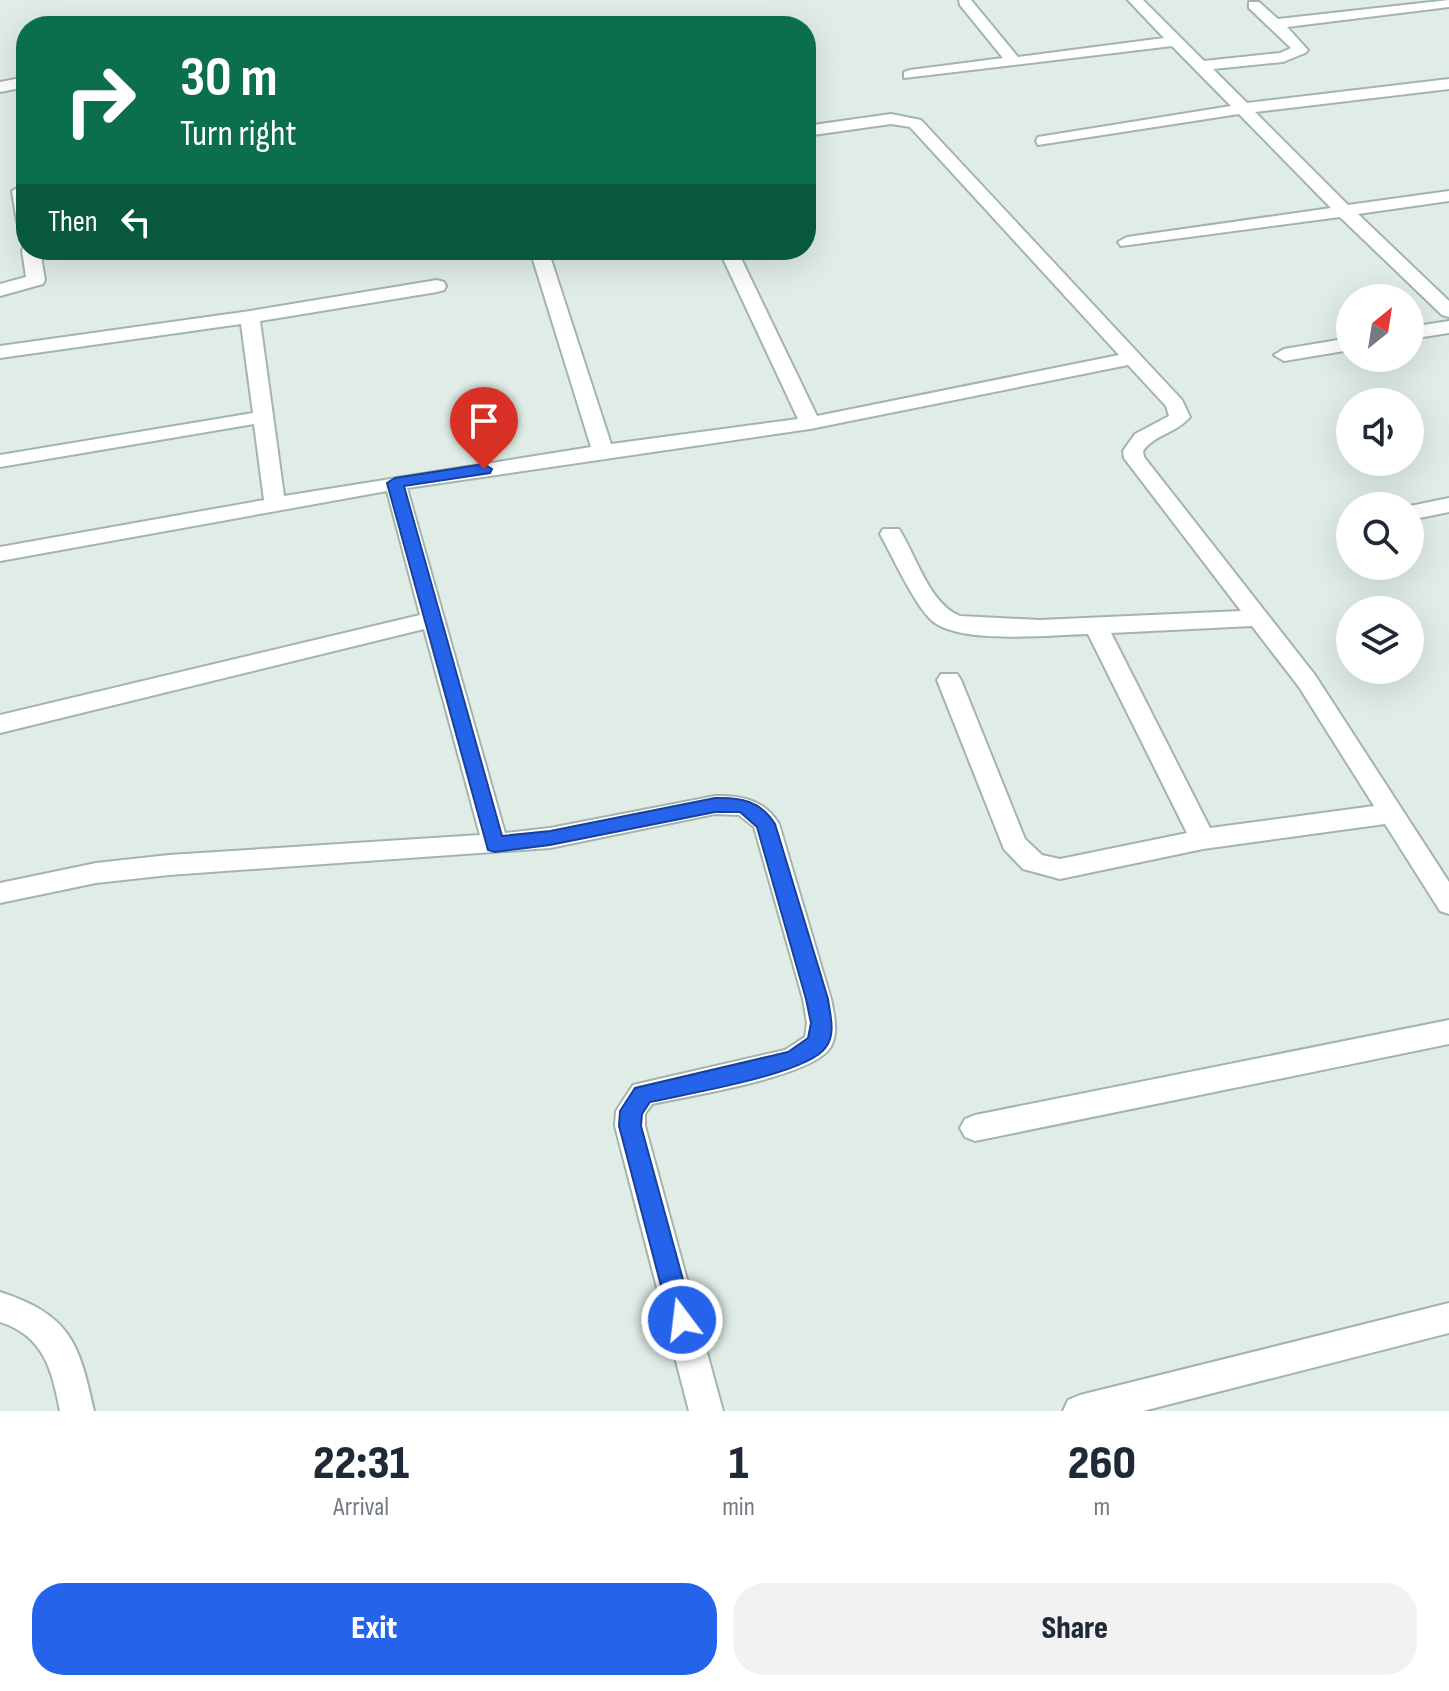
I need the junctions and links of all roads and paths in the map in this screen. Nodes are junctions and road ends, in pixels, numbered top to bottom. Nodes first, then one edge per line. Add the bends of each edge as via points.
1 (1135, 0) edge
2 (965, 2) dead end
3 (1449, 3) edge
4 (1254, 5) dead end
5 (1275, 24) junction
6 (1176, 41) junction
7 (1014, 62) junction
8 (1201, 66) junction
9 (910, 75) dead end
10 (1449, 84) edge
11 (1241, 109) junction
12 (816, 130) edge
13 (1044, 141) dead end
14 (1449, 196) edge
15 (1344, 211) junction
16 (1127, 242) dead end
17 (33, 260) edge
18 (542, 260) edge
19 (733, 260) edge
20 (437, 286) dead end
21 (0, 290) edge
22 (1449, 311) edge
23 (250, 317) junction
24 (1449, 327) edge
25 (1424, 331) edge
26 (1336, 346) edge
27 (0, 352) edge
28 (1284, 355) dead end
29 (1131, 358) junction
30 (262, 417) junction
31 (810, 423) junction
32 (603, 451) junction
33 (0, 461) edge
34 (395, 483) junction
35 (1449, 505) edge
36 (275, 506) junction
37 (1424, 510) edge
38 (891, 534) dead end
39 (0, 554) edge
40 (1260, 618) junction
41 (431, 620) junction
42 (1096, 626) junction
43 (949, 680) dead end
44 (0, 724) edge
45 (1393, 813) junction
46 (1203, 839) junction
47 (495, 844) junction
48 (0, 893) edge
49 (1449, 904) edge
50 (1449, 1032) edge
51 (975, 1128) dead end
52 (0, 1307) edge
53 (1449, 1318) edge
54 (1167, 1402) edge
55 (77, 1411) edge
56 (706, 1411) edge
57 (1080, 1411) edge

1 - 6 street
2 - 7 street
3 - 5 street
4 - 5 street
5 - 8 street via 1300,50 1283,57
6 - 7 street
6 - 8 street
7 - 9 street
8 - 11 street
10 - 11 street
11 - 13 street
11 - 15 street
12 - 29 street via 891,119 915,123
14 - 15 street
15 - 16 street
15 - 22 street
17 - 21 street via 36,280
18 - 32 street
19 - 31 street
20 - 23 street
23 - 27 street
23 - 30 street
24 - 25 street
26 - 28 street
29 - 31 street
29 - 40 street via 1175,404 1180,417 1142,436 1134,458
30 - 33 street
30 - 36 street
31 - 32 street
32 - 34 street
34 - 36 street
34 - 41 street
35 - 37 street
36 - 39 street
38 - 42 street via 946,620 973,626
40 - 42 street
40 - 45 street
41 - 44 street
41 - 47 street
42 - 46 street
43 - 46 street via 1013,842 1032,864 1060,869
45 - 46 street
45 - 49 street
47 - 48 street via 169,865 96,873
47 - 56 street via 715,805 747,807 766,824 817,999 818,1043 792,1060 643,1094 631,1111 630,1126
50 - 51 street
52 - 55 street via 41,1324 57,1340
53 - 54 street
54 - 57 street

